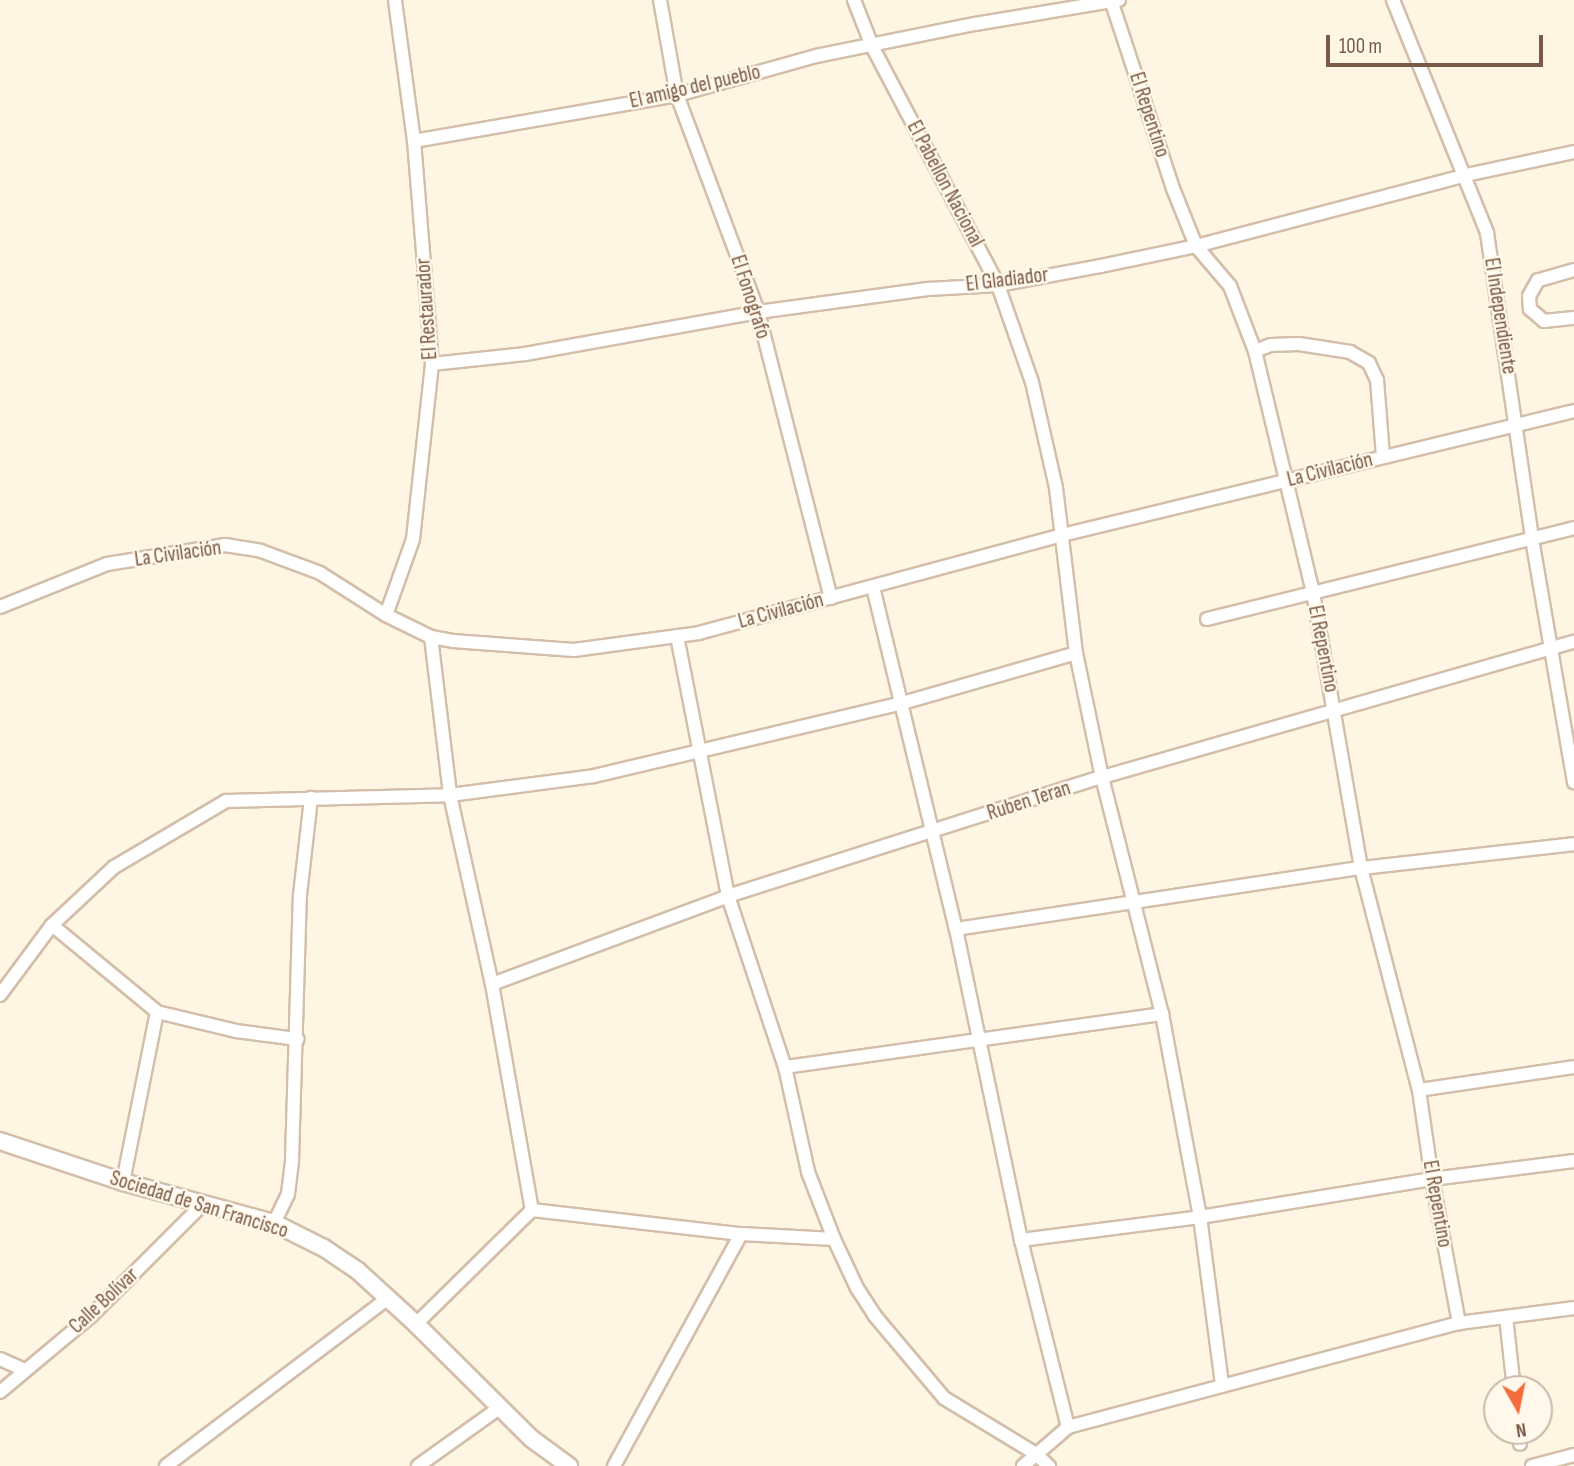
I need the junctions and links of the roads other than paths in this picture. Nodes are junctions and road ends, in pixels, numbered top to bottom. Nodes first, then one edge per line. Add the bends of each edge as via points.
1 (396, 0) edge
2 (660, 0) edge
3 (854, 0) edge
4 (1393, 0) edge
5 (1114, 1) edge
6 (872, 46) junction
7 (677, 95) junction
8 (414, 141) junction
9 (1574, 152) edge
10 (1466, 175) junction
11 (1196, 246) junction
12 (1574, 270) edge
13 (998, 285) junction
14 (758, 312) junction
15 (1574, 318) edge
16 (1255, 351) junction
17 (432, 364) junction
18 (1574, 411) edge
19 (1516, 426) junction
20 (1384, 456) junction
21 (1286, 481) junction
22 (1574, 528) edge
23 (1062, 535) junction
24 (1532, 540) junction
25 (873, 587) junction
26 (1313, 593) junction
27 (831, 598) junction
28 (0, 607) edge
29 (386, 615) junction
30 (1207, 619) dead end
31 (431, 636) junction
32 (677, 636) junction
33 (1574, 642) edge
34 (1551, 648) junction
35 (1076, 653) junction
36 (902, 703) junction
37 (1335, 712) junction
38 (700, 752) junction
39 (1102, 777) junction
40 (1574, 782) edge
41 (450, 795) junction
42 (310, 798) junction
43 (932, 833) junction
44 (1574, 844) edge
45 (1361, 869) junction
46 (728, 896) junction
47 (1133, 902) junction
48 (52, 925) junction
49 (956, 929) junction
50 (492, 984) junction
51 (0, 995) edge
52 (157, 1012) junction
53 (1162, 1014) junction
54 (297, 1039) junction
55 (980, 1041) junction
56 (785, 1067) junction
57 (1574, 1067) edge
58 (1419, 1090) junction
59 (0, 1141) edge
60 (1574, 1161) edge
61 (1432, 1179) junction
62 (123, 1182) junction
63 (203, 1204) junction
64 (532, 1210) junction
65 (1200, 1217) junction
66 (274, 1223) junction
67 (741, 1234) junction
68 (834, 1238) junction
69 (1021, 1240) junction
70 (388, 1298) junction
71 (1574, 1308) edge
72 (1506, 1317) junction
73 (1459, 1323) junction
74 (416, 1324) junction
75 (0, 1359) edge
76 (25, 1370) junction
77 (1512, 1375) edge
78 (1222, 1384) junction
79 (0, 1392) edge
80 (499, 1408) junction
81 (1068, 1427) junction
82 (1036, 1454) junction
83 (1574, 1455) edge
84 (166, 1466) edge
85 (418, 1466) edge
86 (569, 1466) edge
87 (614, 1466) edge
88 (1023, 1466) edge
89 (1049, 1466) edge
90 (1532, 1466) edge

1 - 8 street, El Restaurador
2 - 7 street, El Fonografo
3 - 6 street, El Pabellon Nacional
4 - 10 street, El Independiente
5 - 6 street, El amigo del pueblo
5 - 11 street, El Repentino via 1172,186
6 - 7 street, El amigo del pueblo via 816,56
6 - 13 street, El Pabellon Nacional
7 - 8 street, El amigo del pueblo
7 - 14 street, El Fonografo
8 - 17 street, El Restaurador
9 - 10 street, El Gladiador
10 - 11 street, El Gladiador
10 - 19 street, El Independiente via 1487,233
11 - 13 street, El Gladiador
11 - 16 street, El Repentino via 1230,286
12 - 15 street via 1538,281 1530,290 1529,302 1534,314 1544,321
13 - 14 street, El Gladiador via 929,289
13 - 23 street, El Pabellon Nacional via 1032,382
14 - 17 street, El Gladiador via 525,354
14 - 27 street, El Fonografo
16 - 20 street via 1299,344 1349,352 1369,363 1377,380
16 - 21 street, El Repentino
17 - 29 street, El Restaurador via 415,528
18 - 19 street, La Civilación
19 - 20 street, La Civilación
19 - 24 street, El Independiente
20 - 21 street, La Civilación
21 - 23 street, La Civilación
21 - 26 street, El Repentino
22 - 24 street
23 - 25 street, La Civilación
23 - 35 street, El Pabellon Nacional
24 - 26 street
24 - 34 street, El Independiente
25 - 27 street, La Civilación
25 - 36 street
26 - 30 street
26 - 37 street, El Repentino
27 - 32 street, La Civilación
28 - 29 street, La Civilación via 107,564 225,545 261,551 320,573
29 - 31 street, La Civilación
31 - 32 street, La Civilación via 574,650
31 - 41 street
32 - 38 street
33 - 34 street, Ruben Teran
34 - 37 street, Ruben Teran
34 - 40 street, El Independiente
35 - 36 street
35 - 39 street, El Pabellon Nacional
36 - 38 street
36 - 43 street
37 - 39 street, Ruben Teran
37 - 45 street, El Repentino
38 - 41 street via 594,776
38 - 46 street
39 - 43 street, Ruben Teran
39 - 47 street, El Pabellon Nacional
41 - 42 street
41 - 50 street
42 - 48 street via 226,801 114,867
42 - 54 street via 300,895
43 - 46 street, Ruben Teran
43 - 49 street
44 - 45 street
45 - 47 street
45 - 58 street, El Repentino
46 - 50 street, Ruben Teran
46 - 56 street
47 - 49 street
47 - 53 street, El Pabellon Nacional
48 - 51 street
48 - 52 street
49 - 55 street
50 - 64 street
52 - 54 street via 236,1031
52 - 62 street
53 - 55 street
53 - 65 street, El Pabellon Nacional
54 - 66 street via 288,1194
55 - 56 street
55 - 69 street
56 - 68 street via 808,1172
57 - 58 street
58 - 61 street, El Repentino
59 - 62 street, Sociedad de San Francisco
60 - 61 street
61 - 65 street
61 - 73 street, El Repentino
62 - 63 street, Sociedad de San Francisco
63 - 66 street, Sociedad de San Francisco
63 - 76 street, Calle Bolívar via 91,1315
64 - 67 street
64 - 74 street
65 - 69 street
65 - 78 street, El Pabellon Nacional
66 - 70 street, Sociedad de San Francisco via 324,1248
67 - 68 street
67 - 87 street
68 - 82 street via 875,1316 944,1398
69 - 81 street
70 - 74 street, Sociedad de San Francisco
70 - 84 street
71 - 72 street
72 - 73 street
72 - 77 street
73 - 78 street
74 - 80 street, Sociedad de San Francisco
75 - 76 street
76 - 79 street, Calle Bolívar
78 - 81 street
80 - 85 street
80 - 86 street, Sociedad de San Francisco
81 - 82 street
82 - 88 street
82 - 89 street
83 - 90 street

